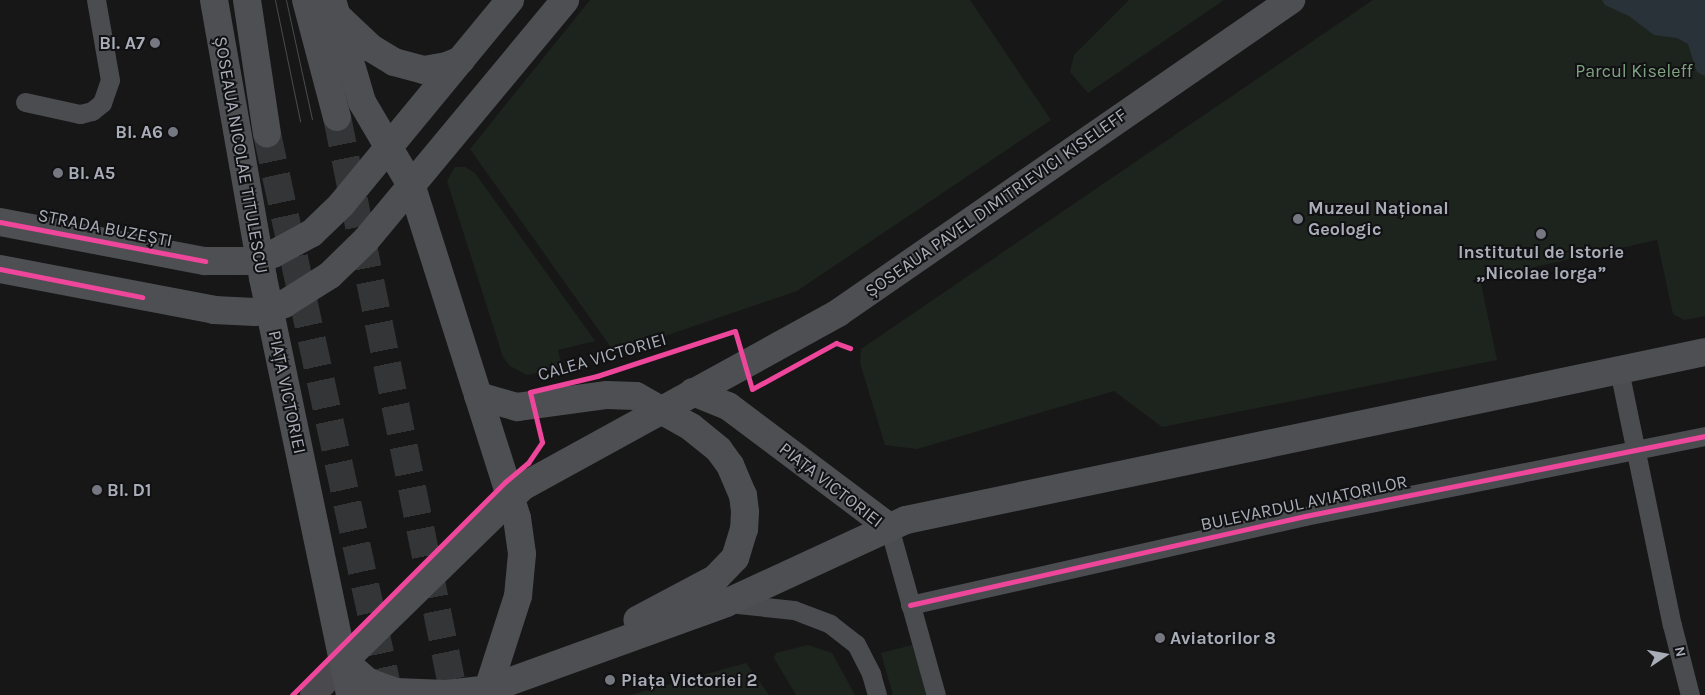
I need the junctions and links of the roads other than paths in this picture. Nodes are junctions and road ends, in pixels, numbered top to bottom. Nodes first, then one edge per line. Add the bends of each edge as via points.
1 (96, 0) edge
2 (214, 0) edge
3 (247, 0) edge
4 (306, 0) edge
5 (510, 0) edge
6 (565, 0) edge
7 (1291, 0) edge
8 (334, 7) edge
9 (461, 60) junction
10 (25, 102) dead end
11 (337, 118) tunnel mouth
12 (267, 134) tunnel mouth
13 (389, 147) junction
14 (412, 187) junction
15 (0, 222) edge
16 (259, 258) junction
17 (0, 269) edge
18 (269, 310) junction
19 (1705, 352) edge
20 (1619, 370) junction
21 (693, 392) junction
22 (478, 396) junction
23 (662, 409) junction
24 (1705, 436) edge
25 (1636, 449) junction
26 (510, 497) junction
27 (889, 526) junction
28 (726, 603) junction
29 (910, 605) junction
30 (593, 652) junction
31 (344, 661) junction
32 (488, 693) edge
33 (313, 695) edge
34 (350, 695) edge
35 (877, 695) edge
36 (936, 695) edge
37 (1690, 695) edge

1 - 10 street via 110,80 102,103 92,111 80,114
2 - 16 main road, ȘOSEAUA NICOLAE TITULESCU
3 - 12 main road
4 - 11 main road
5 - 9 main road
6 - 14 main road, PIAȚA VICTORIEI
7 - 21 main road, ȘOSEAUA PAVEL DIMITRIEVICI KISELEFF via 838,313
8 - 9 main road via 364,42 394,62 424,70
8 - 13 main road via 362,102
9 - 13 main road
13 - 14 main road
13 - 16 main road via 342,205 312,233 285,249
14 - 18 main road, PIAȚA VICTORIEI via 343,263 306,292
14 - 22 main road
15 - 16 main road, STRADA BUZEȘTI via 205,261
16 - 18 main road, ȘOSEAUA NICOLAE TITULESCU
17 - 18 main road via 198,308 241,312
18 - 31 main road, PIAȚA VICTORIEI
19 - 20 main road
20 - 25 street
20 - 27 main road via 960,506
21 - 23 main road
21 - 27 main road, PIAȚA VICTORIEI via 728,406
22 - 23 main road via 517,407 621,394 647,400
22 - 26 main road
23 - 26 main road via 534,479
23 - 30 main road via 706,439 730,464 743,495 745,512 740,547 728,568 716,578 639,619
24 - 25 street, BULEVARDUL AVIATORILOR
25 - 29 street, BULEVARDUL AVIATORILOR via 1186,542
25 - 37 street
26 - 31 main road
26 - 32 main road via 520,535 521,574 518,596
27 - 28 main road, PIAȚA VICTORIEI
27 - 29 street
28 - 30 main road, PIAȚA VICTORIEI
28 - 35 street via 794,610 830,624 856,644
29 - 36 street
30 - 32 main road, PIAȚA VICTORIEI
31 - 32 main road, PIAȚA VICTORIEI via 368,682 396,692
31 - 33 main road
31 - 34 main road, PIAȚA VICTORIEI

